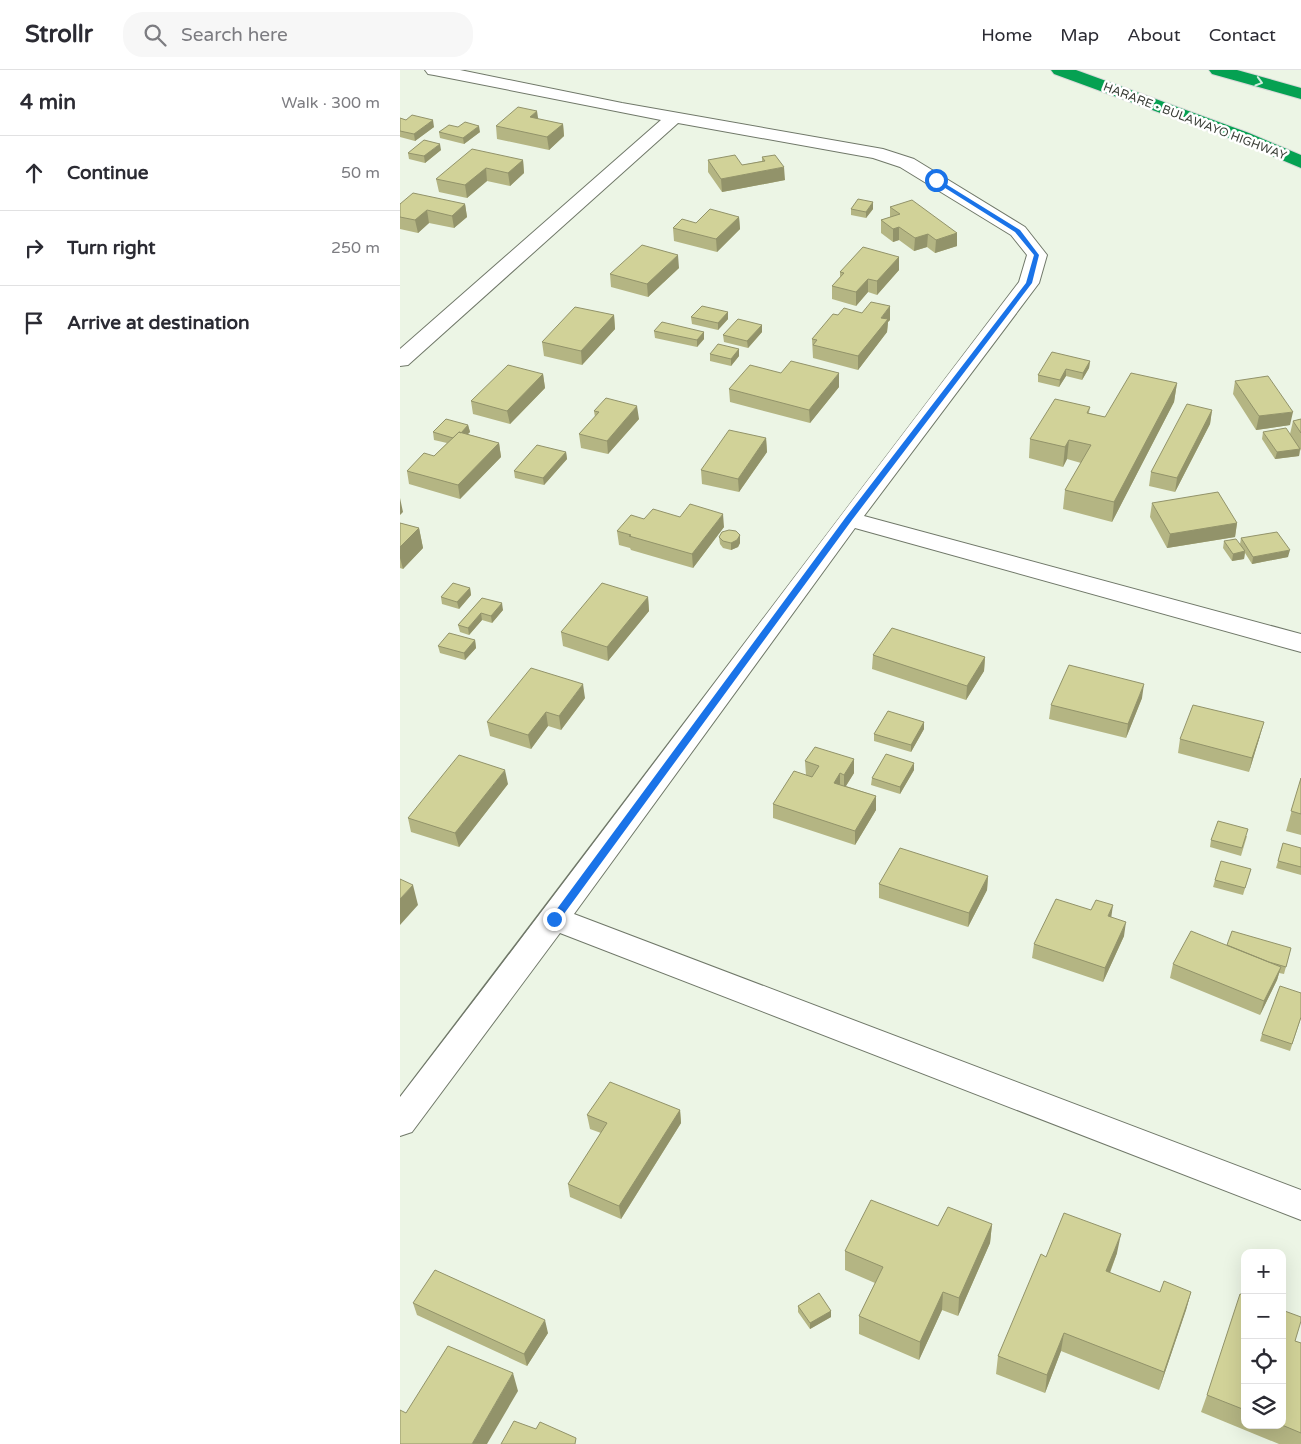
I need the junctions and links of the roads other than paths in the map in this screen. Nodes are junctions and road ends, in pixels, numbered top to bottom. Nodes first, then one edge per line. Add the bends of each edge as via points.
1 (434, 70) edge
2 (1060, 70) edge
3 (1218, 70) edge
4 (1301, 94) edge
5 (675, 118) junction
6 (1301, 162) edge
7 (400, 360) edge
8 (849, 519) junction
9 (1301, 643) edge
10 (554, 919) junction
11 (400, 1122) edge
12 (1301, 1204) edge

1 - 5 street
2 - 6 highway, HARARE - BULAWAYO HIGHWAY via 1243,137
3 -> 4 highway
5 - 7 street
5 - 8 street via 876,154 907,163 1018,231 1036,255 1029,283
8 - 9 street
8 - 10 street
10 - 11 street
10 - 12 street

